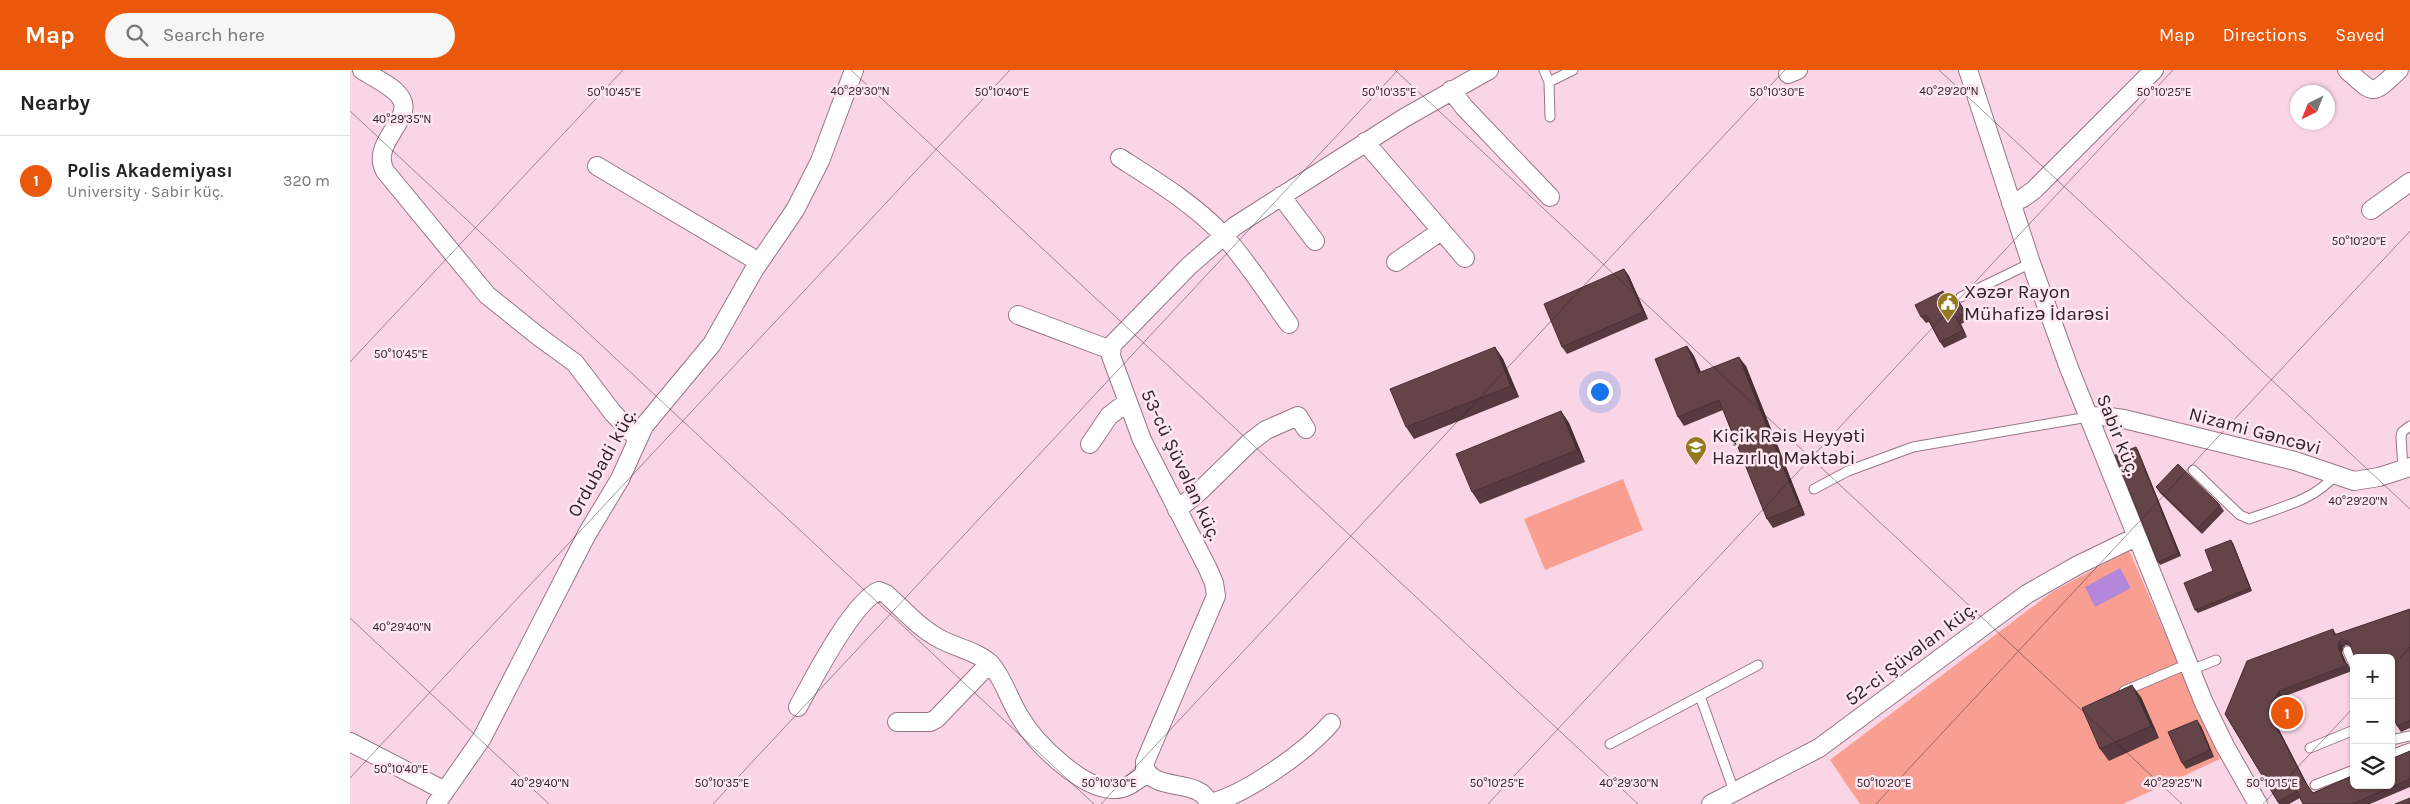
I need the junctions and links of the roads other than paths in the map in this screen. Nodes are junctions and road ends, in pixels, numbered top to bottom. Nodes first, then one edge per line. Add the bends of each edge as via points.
1 (362, 70) edge
2 (854, 70) edge
3 (1489, 70) edge
4 (1544, 70) edge
5 (1573, 70) edge
6 (1968, 70) edge
7 (2154, 70) edge
8 (2346, 70) edge
9 (2399, 70) edge
10 (1550, 82) junction
11 (1451, 90) junction
12 (1550, 117) dead end
13 (1364, 142) junction
14 (1120, 158) dead end
15 (596, 166) dead end
16 (2410, 182) edge
17 (1281, 196) junction
18 (1550, 197) dead end
19 (2011, 203) junction
20 (2370, 210) dead end
21 (1441, 231) junction
22 (1223, 235) junction
23 (1315, 241) dead end
24 (1465, 258) dead end
25 (760, 262) junction
26 (1396, 262) dead end
27 (2031, 263) junction
28 (1961, 297) dead end
29 (1018, 315) dead end
30 (1289, 324) dead end
31 (1111, 350) junction
32 (1126, 403) junction
33 (2088, 418) junction
34 (2410, 426) edge
35 (1306, 429) dead end
36 (637, 438) junction
37 (1090, 444) dead end
38 (2406, 468) edge
39 (2193, 470) dead end
40 (2334, 476) junction
41 (1814, 489) dead end
42 (1177, 510) junction
43 (2136, 537) junction
44 (2348, 651) edge
45 (2350, 656) edge
46 (2216, 660) dead end
47 (990, 663) junction
48 (1758, 665) dead end
49 (2189, 667) junction
50 (2120, 693) edge
51 (1700, 696) junction
52 (798, 707) dead end
53 (897, 722) dead end
54 (1331, 723) dead end
55 (2350, 732) edge
56 (2410, 736) edge
57 (2395, 739) edge
58 (350, 742) edge
59 (1610, 744) dead end
60 (2310, 748) dead end
61 (2410, 748) edge
62 (2395, 754) edge
63 (2350, 772) edge
64 (1147, 773) junction
65 (2315, 785) dead end
66 (1734, 792) junction
67 (441, 798) edge
68 (1210, 804) edge
69 (1710, 804) edge
70 (2258, 804) edge

1 - 36 street via 396,92 403,101 403,111 381,154 380,164 385,172 487,295 575,362 613,413
2 - 25 street, Ordubadi küç. via 807,189
3 - 11 street
4 - 10 lane
5 - 10 lane
6 - 19 street, Sabir küç.
7 - 19 street via 2034,190
8 - 9 street via 2373,91
10 - 12 lane
11 - 13 street
11 - 18 street
13 - 17 street
13 - 21 street
14 - 22 street via 1187,203
15 - 25 street
16 - 20 street
17 - 22 street
17 - 23 street
19 - 27 street, Sabir küç.
21 - 24 street
21 - 26 street
22 - 30 street
22 - 31 street via 1118,337
25 - 36 street, Ordubadi küç. via 712,344 652,415
27 - 28 lane
27 - 33 street, Sabir küç.
29 - 31 street
31 - 32 street, 53-cü Şüvəlan küç.
32 - 37 street via 1109,416
32 - 42 street, 53-cü Şüvəlan küç.
33 - 40 street, Nizami Gəncəvi via 2110,417 2134,422 2295,461
33 - 41 lane via 1913,447 1855,468
33 - 43 street, Sabir küç.
34 - 38 lane via 2401,437
35 - 42 street via 1298,416 1266,430
36 - 67 street, Ordubadi küç. via 620,479 586,534 482,738
38 - 40 street, Nizami Gəncəvi via 2363,481
39 - 40 lane via 2240,515 2249,519 2323,489
42 - 64 street, 53-cü Şüvəlan küç. via 1211,576 1216,596 1145,762
43 - 49 street, Sabir küç.
43 - 66 street, 52-ci Şüvəlan küç. via 2078,564 2027,594 1833,738
44 - 45 lane
46 - 49 lane
47 - 52 street via 983,656 941,640 922,628 886,594 878,592 864,601 822,662
47 - 53 street via 936,719 930,722
47 - 64 street via 1030,733 1083,778 1112,789 1123,788
48 - 51 lane
49 - 50 lane
49 - 70 street, Sabir küç. via 2213,722
51 - 59 lane
51 - 66 lane
54 - 68 street via 1303,750 1233,796
55 - 60 lane
56 - 57 lane
58 - 67 street
61 - 62 lane
63 - 65 lane
64 - 68 street via 1152,778 1199,792 1207,797
66 - 69 street, 52-ci Şüvəlan küç.

